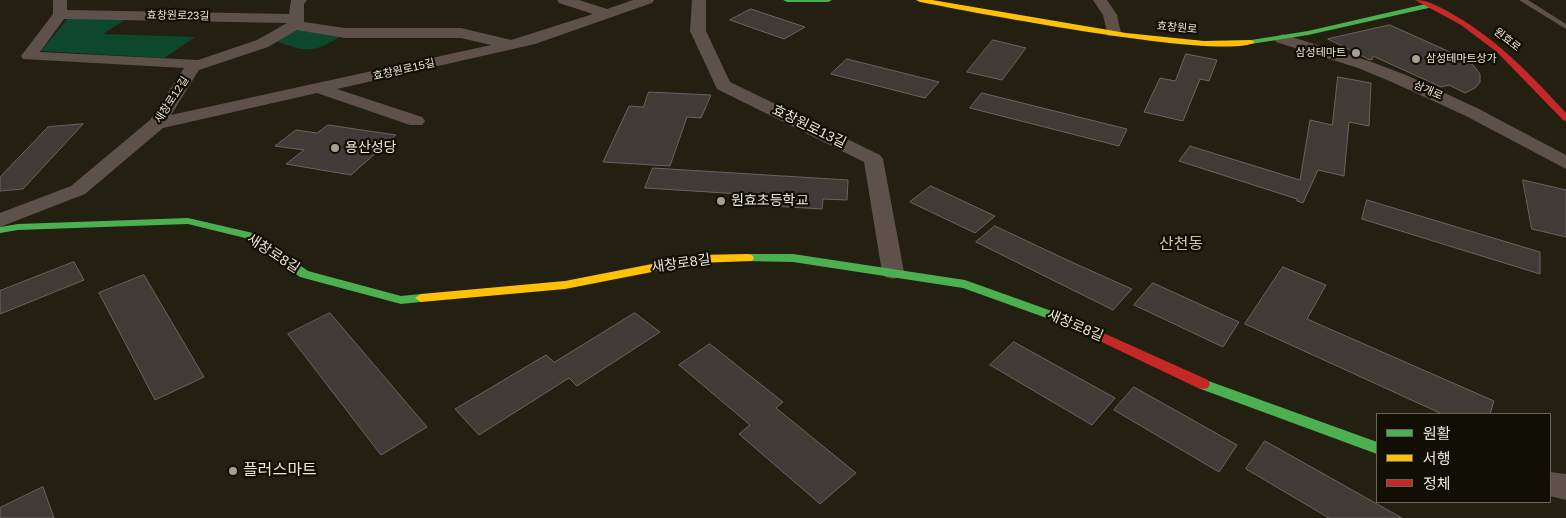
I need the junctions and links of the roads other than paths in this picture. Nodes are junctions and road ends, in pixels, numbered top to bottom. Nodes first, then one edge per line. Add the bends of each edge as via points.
1 (88, 0) edge
2 (300, 0) edge
3 (564, 0) edge
4 (647, 0) edge
5 (699, 0) edge
6 (787, 0) edge
7 (818, 0) edge
8 (828, 0) edge
9 (920, 0) edge
10 (1100, 0) edge
11 (1522, 0) edge
12 (1425, 2) edge
13 (60, 7) edge
14 (1376, 10) junction
15 (608, 14) junction
16 (1422, 20) dead end
17 (296, 22) junction
18 (1444, 25) dead end
19 (1566, 27) edge
20 (1113, 33) junction
21 (1282, 39) junction
22 (511, 45) junction
23 (1496, 47) junction
24 (193, 67) junction
25 (320, 89) junction
26 (1566, 118) edge
27 (416, 121) dead end
28 (157, 124) junction
29 (1566, 163) edge
30 (0, 221) edge
31 (0, 230) edge
32 (893, 272) junction
33 (1376, 448) edge
34 (1551, 484) edge
35 (1566, 487) edge

1 - 13 street
2 - 17 street via 297,2
3 - 15 street
4 - 15 street, 효창원로15길
5 - 32 street, 효창원로13길 via 698,31 723,85 873,159
6 - 7 street
7 - 8 street
9 - 20 street, 효창원로
10 - 20 street via 1110,16
11 - 19 lane
12 - 14 street, 효창원로
12 - 23 street, 원효로 via 1469,26
13 - 17 street, 효창원로23길
13 - 24 street, 새창로12길 via 29,56 195,64
14 - 16 street
14 - 21 street, 효창원로
15 - 22 street, 효창원로15길
17 - 22 street, 효창원로23길 via 345,34 460,33
17 - 24 street via 273,38
18 - 23 street
20 - 21 street, 효창원로 via 1170,41 1232,44
21 - 29 street, 삼개로 via 1303,49 1373,68 1429,91
22 - 25 street, 효창원로15길
23 - 26 street, 원효로 via 1520,66
24 - 28 street, 새창로12길
25 - 27 street
25 - 28 street, 효창원로15길
28 - 30 street, 새창로12길 via 78,190
31 - 32 street, 새창로8길 via 188,221 249,235 304,274 401,300 565,285 698,259 793,258
32 - 33 street, 새창로8길 via 965,284 1080,326 1193,380
34 - 35 street

